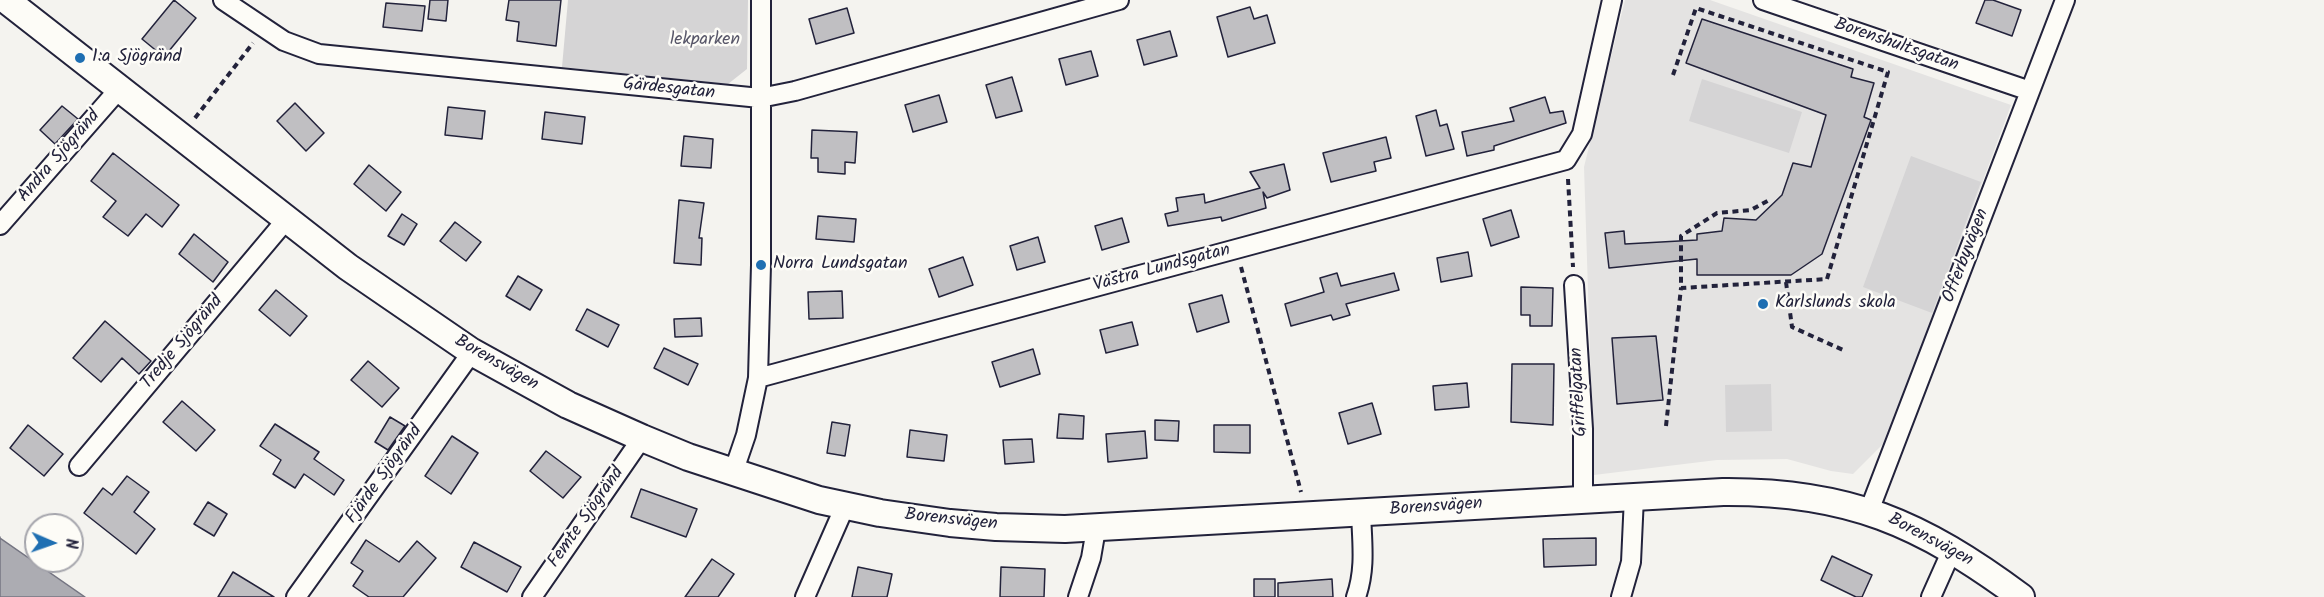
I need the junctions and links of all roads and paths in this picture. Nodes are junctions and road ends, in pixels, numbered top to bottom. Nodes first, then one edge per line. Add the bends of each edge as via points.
1 (6, 0) edge
2 (223, 0) edge
3 (761, 0) edge
4 (1119, 0) edge
5 (1612, 0) edge
6 (1763, 0) edge
7 (2065, 0) edge
8 (1053, 9) edge
9 (264, 29) junction
10 (1673, 75) dead end
11 (120, 88) junction
12 (2030, 92) junction
13 (760, 98) junction
14 (192, 122) dead end
15 (1566, 160) junction
16 (1771, 199) dead end
17 (286, 220) junction
18 (0, 225) edge
19 (1236, 249) junction
20 (1786, 282) junction
21 (1574, 285) joint
22 (1681, 288) junction
23 (1843, 350) dead end
24 (472, 351) junction
25 (758, 378) junction
26 (1666, 426) dead end
27 (642, 438) junction
28 (79, 466) dead end
29 (733, 472) junction
30 (1634, 497) junction
31 (1583, 499) junction
32 (845, 506) junction
33 (1869, 511) junction
34 (1361, 513) junction
35 (1307, 517) junction
36 (1096, 529) junction
37 (1952, 550) junction
38 (296, 597) edge
39 (532, 597) edge
40 (806, 597) edge
41 (1078, 597) edge
42 (1356, 597) edge
43 (1621, 597) edge
44 (1931, 597) edge
45 (2021, 597) edge

1 - 11 street, Borensvägen
2 - 9 street, Gärdesgatan
3 - 13 street
4 - 8 street, Gärdesgatan
5 - 15 street via 1582,134
6 - 12 street, Borenshultsgatan
7 - 12 street, Offerbyvägen
8 - 13 street, Gärdesgatan via 795,91
9 - 13 street, Gärdesgatan via 298,48 319,54
9 - 14 path
10 - 20 path via 1696,8 1888,72 1827,279
11 - 17 street, Borensvägen
11 - 18 street, Andra Sjögränd
12 - 33 street, Offerbyvägen
13 - 25 street
15 - 19 street, Västra Lundsgatan
15 - 21 path
16 - 22 path via 1751,210 1717,213 1681,236
17 - 24 street, Borensvägen via 391,298
17 - 28 street, Tredje Sjögränd
19 - 25 street, Västra Lundsgatan
19 - 35 path
20 - 22 path
20 - 23 path via 1792,327
21 - 31 street, Griffelgatan
22 - 26 path
24 - 27 street, Borensvägen via 568,405
24 - 38 street, Fjärde Sjögränd
25 - 29 street via 746,435
27 - 29 street, Borensvägen
27 - 39 street, Femte Sjögränd
29 - 32 street, Borensvägen
30 - 31 street, Borensvägen
30 - 33 street, Borensvägen via 1758,492 1794,495
30 - 43 street via 1631,562
31 - 34 street, Borensvägen
32 - 36 street, Borensvägen via 996,527
32 - 40 street
33 - 37 street, Borensvägen
34 - 35 street, Borensvägen
34 - 42 street via 1363,569
35 - 36 street, Borensvägen
36 - 41 street
37 - 44 street
37 - 45 street, Borensvägen

